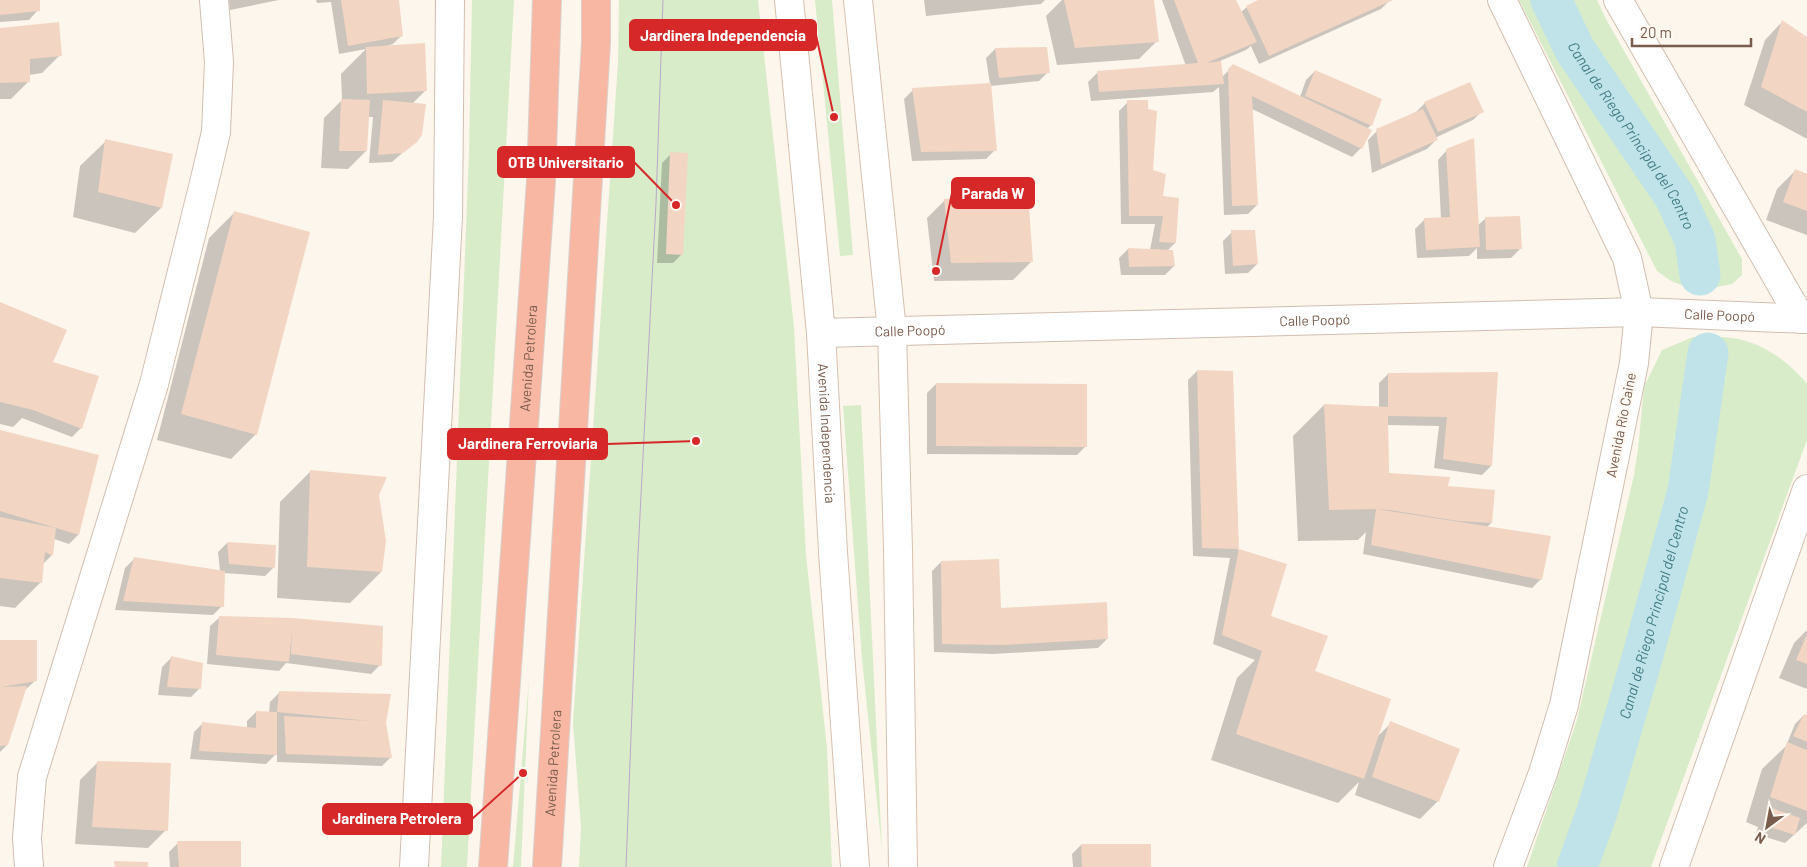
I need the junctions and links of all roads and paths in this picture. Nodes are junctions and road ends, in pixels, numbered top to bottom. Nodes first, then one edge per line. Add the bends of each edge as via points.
1 (214, 0) edge
2 (450, 0) edge
3 (547, 0) edge
4 (596, 0) edge
5 (789, 0) edge
6 (858, 0) edge
7 (1502, 0) edge
8 (1618, 0) edge
9 (1638, 312) junction
10 (1804, 319) edge
11 (892, 331) junction
12 (821, 332) junction
13 (1807, 489) edge
14 (28, 867) edge
15 (414, 867) edge
16 (493, 867) edge
17 (548, 867) edge
18 (855, 867) edge
19 (903, 867) edge
20 (1508, 867) edge
21 (1674, 867) edge

1 - 14 street via 219,62 216,132 154,384 32,777
2 - 15 street via 448,217
3 - 16 highway, Avenida Petrolera via 541,181
4 - 17 highway, Avenida Petrolera
5 - 12 street, Avenida Independencia
6 - 11 street
7 - 9 street, Avenida Río Caine via 1627,258
8 - 10 street
9 - 10 street, Calle Poopó
9 - 11 street, Calle Poopó
9 - 20 street, Avenida Río Caine via 1634,363 1622,427 1564,705
11 - 12 street, Calle Poopó
11 - 19 street
12 - 18 street, Avenida Independencia
13 - 21 street

